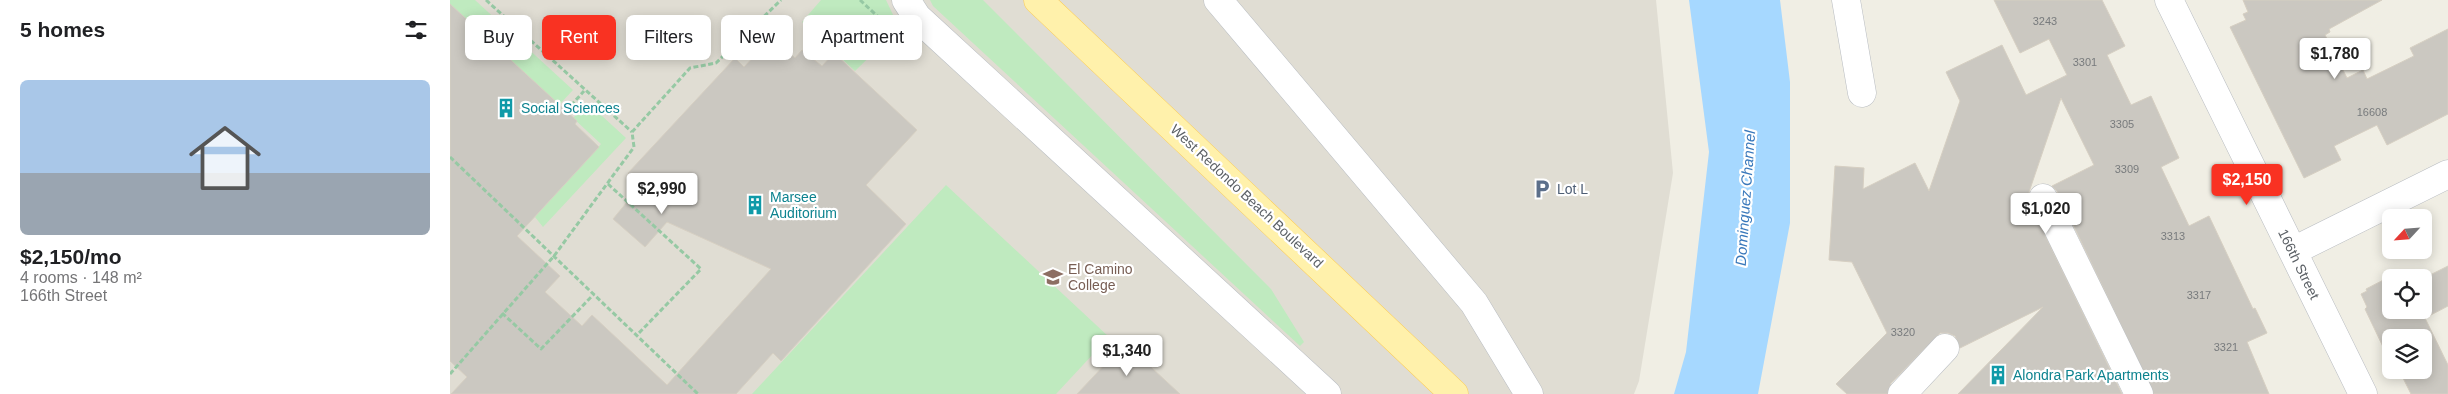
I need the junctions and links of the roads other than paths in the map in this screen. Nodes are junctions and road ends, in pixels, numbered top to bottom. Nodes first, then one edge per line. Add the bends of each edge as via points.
1 (906, 0) edge
2 (1038, 0) edge
3 (1218, 0) edge
4 (1846, 0) edge
5 (2169, 0) edge
6 (1862, 92) dead end
7 (2448, 174) edge
8 (2043, 198) dead end
9 (2293, 250) junction
10 (1944, 348) dead end
11 (1327, 394) edge
12 (1454, 394) edge
13 (1529, 394) edge
14 (1902, 394) edge
15 (2139, 394) edge
16 (2363, 394) edge

1 - 11 street via 917,17
2 - 12 main road, West Redondo Beach Boulevard
3 - 13 street via 1474,303
4 - 6 street
5 - 9 street, 166th Street
7 - 9 street
8 - 15 street
9 - 16 street, 166th Street
10 - 14 street

